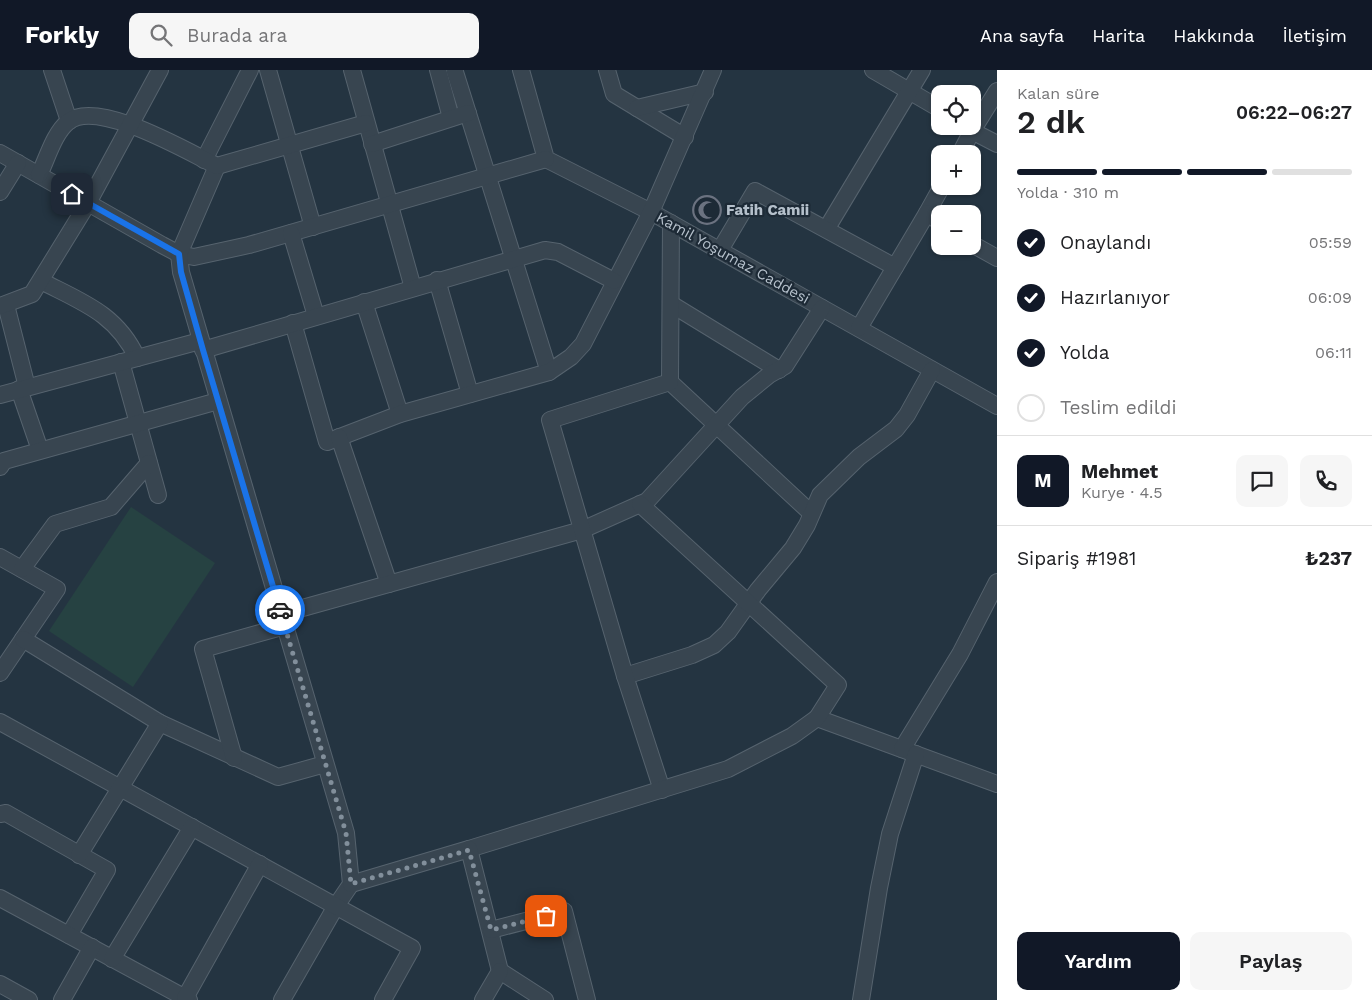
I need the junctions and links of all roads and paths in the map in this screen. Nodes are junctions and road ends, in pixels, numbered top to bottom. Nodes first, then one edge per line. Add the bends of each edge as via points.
1 (52, 70) edge
2 (160, 70) edge
3 (250, 70) edge
4 (268, 70) edge
5 (352, 70) edge
6 (521, 70) edge
7 (607, 70) edge
8 (713, 70) edge
9 (874, 70) edge
10 (922, 70) edge
11 (449, 72) edge
12 (911, 90) junction
13 (997, 91) edge
14 (705, 92) junction
15 (931, 103) edge
16 (637, 108) junction
17 (981, 112) edge
18 (468, 113) junction
19 (451, 118) junction
20 (69, 121) junction
21 (366, 123) junction
22 (131, 124) junction
23 (981, 135) edge
24 (685, 137) junction
25 (289, 144) junction
26 (372, 144) junction
27 (997, 144) edge
28 (0, 153) edge
29 (546, 158) junction
30 (18, 163) junction
31 (210, 163) junction
32 (39, 175) junction
33 (487, 176) junction
34 (0, 192) edge
35 (88, 203) junction
36 (389, 204) junction
37 (651, 212) junction
38 (931, 222) edge
39 (671, 223) junction
40 (313, 227) junction
41 (826, 228) junction
42 (291, 233) junction
43 (981, 249) edge
44 (720, 250) junction
45 (179, 254) junction
46 (997, 258) edge
47 (514, 259) junction
48 (896, 267) junction
49 (437, 280) junction
50 (41, 281) junction
51 (614, 281) junction
52 (413, 288) junction
53 (364, 302) junction
54 (671, 304) junction
55 (3, 305) edge
56 (822, 308) junction
57 (316, 316) junction
58 (292, 323) junction
59 (859, 328) junction
60 (202, 345) junction
61 (129, 360) junction
62 (779, 370) junction
63 (932, 370) junction
64 (550, 372) junction
65 (670, 382) junction
66 (23, 388) junction
67 (470, 394) junction
68 (0, 395) edge
69 (218, 401) junction
70 (997, 406) edge
71 (400, 414) junction
72 (139, 423) junction
73 (718, 426) junction
74 (339, 438) junction
75 (40, 450) junction
76 (149, 462) junction
77 (0, 467) edge
78 (158, 495) dead end
79 (640, 504) junction
80 (811, 513) junction
81 (582, 530) junction
82 (0, 557) edge
83 (22, 569) junction
84 (997, 582) edge
85 (389, 584) junction
86 (748, 604) junction
87 (283, 620) junction
88 (23, 639) junction
89 (0, 673) edge
90 (625, 676) junction
91 (816, 718) junction
92 (160, 723) junction
93 (3, 725) edge
94 (909, 752) junction
95 (234, 758) junction
96 (325, 764) junction
97 (997, 784) edge
98 (121, 788) junction
99 (662, 790) junction
100 (0, 814) edge
101 (192, 827) junction
102 (469, 850) junction
103 (79, 855) junction
104 (260, 864) junction
105 (351, 884) junction
106 (0, 898) edge
107 (336, 906) junction
108 (491, 930) junction
109 (69, 935) junction
110 (92, 947) junction
111 (112, 958) junction
112 (500, 971) junction
113 (0, 984) edge
114 (187, 999) edge
115 (29, 1000) edge
116 (62, 1000) edge
117 (282, 1000) edge
118 (383, 1000) edge
119 (483, 1000) edge
120 (545, 1000) edge
121 (587, 1000) edge
122 (861, 1000) edge

1 - 20 street
2 - 22 street
3 - 31 street
4 - 25 street
5 - 21 street
6 - 29 street
7 - 16 street via 614,94
8 - 14 street
9 - 12 street
10 - 12 street
11 - 18 street
11 - 19 street
12 - 15 street
12 - 41 street
13 - 17 street
14 - 16 street
14 - 24 street
16 - 24 street
18 - 19 street
18 - 33 street
19 - 26 street
20 - 22 street via 95,117
20 - 32 street
21 - 25 street
21 - 26 street
22 - 31 street
22 - 35 street
23 - 27 street
24 - 37 street
25 - 31 street
25 - 40 street
26 - 36 street
28 - 30 street
29 - 33 street
29 - 37 street, Kamil Yoşumaz Caddesi
30 - 32 street
30 - 34 street
31 - 45 street
32 - 35 street
33 - 36 street
33 - 47 street
35 - 45 street
35 - 50 street
36 - 40 street
36 - 52 street
37 - 39 street, Kamil Yoşumaz Caddesi
37 - 51 street
38 - 48 street
39 - 44 street, Kamil Yoşumaz Caddesi
39 - 54 street
40 - 42 street
41 - 44 street via 755,191
41 - 48 street
42 - 45 street via 194,257
42 - 57 street
43 - 46 street
44 - 56 street, Kamil Yoşumaz Caddesi
45 - 60 street
47 - 49 street
47 - 51 street via 545,250 558,252
47 - 64 street
48 - 59 street
49 - 52 street
49 - 67 street
50 - 55 street via 32,294
50 - 61 street via 99,311 114,323 128,338
51 - 64 street via 583,344 571,358
52 - 53 street
53 - 57 street
53 - 71 street
54 - 62 street
54 - 65 street
55 - 66 street
56 - 59 street, Kamil Yoşumaz Caddesi
56 - 62 street via 785,366
57 - 58 street
58 - 60 street
58 - 74 street via 328,442
59 - 63 street, Kamil Yoşumaz Caddesi
60 - 61 street
60 - 69 street
61 - 66 street
61 - 72 street
62 - 73 street via 742,397
63 - 70 street, Kamil Yoşumaz Caddesi
63 - 80 street via 896,429 859,457 820,496
64 - 67 street
65 - 73 street
65 - 81 street via 550,420
66 - 68 street
66 - 75 street
67 - 71 street
69 - 72 street
69 - 87 street
71 - 74 street
72 - 75 street
72 - 76 street
73 - 79 street via 647,501
73 - 80 street
74 - 85 street
75 - 77 street via 4,460
76 - 78 street
76 - 83 street via 111,507 54,524
79 - 81 street
79 - 86 street
80 - 86 street via 793,548
81 - 85 street
81 - 90 street
82 - 83 street
83 - 88 street via 57,589
84 - 94 street
85 - 87 street
86 - 90 street via 714,645
86 - 91 street via 838,685
87 - 95 street via 203,649
87 - 96 street
88 - 89 street
88 - 92 street
90 - 99 street
91 - 94 street
91 - 99 street via 792,736 728,769
92 - 95 street
92 - 98 street
93 - 98 street
94 - 97 street
94 - 122 street via 890,834
95 - 96 street via 278,777
96 - 105 street via 346,833
98 - 101 street
98 - 103 street
99 - 102 street
100 - 103 street via 6,813
101 - 104 street
101 - 111 street
102 - 105 street
102 - 108 street
103 - 109 street via 108,870
104 - 107 street
104 - 114 street
105 - 107 street
106 - 109 street
107 - 117 street
107 - 118 street via 412,948
108 - 112 street
108 - 121 street via 564,911
109 - 110 street
110 - 111 street
110 - 116 street
111 - 114 street
112 - 119 street
112 - 120 street
113 - 115 street

